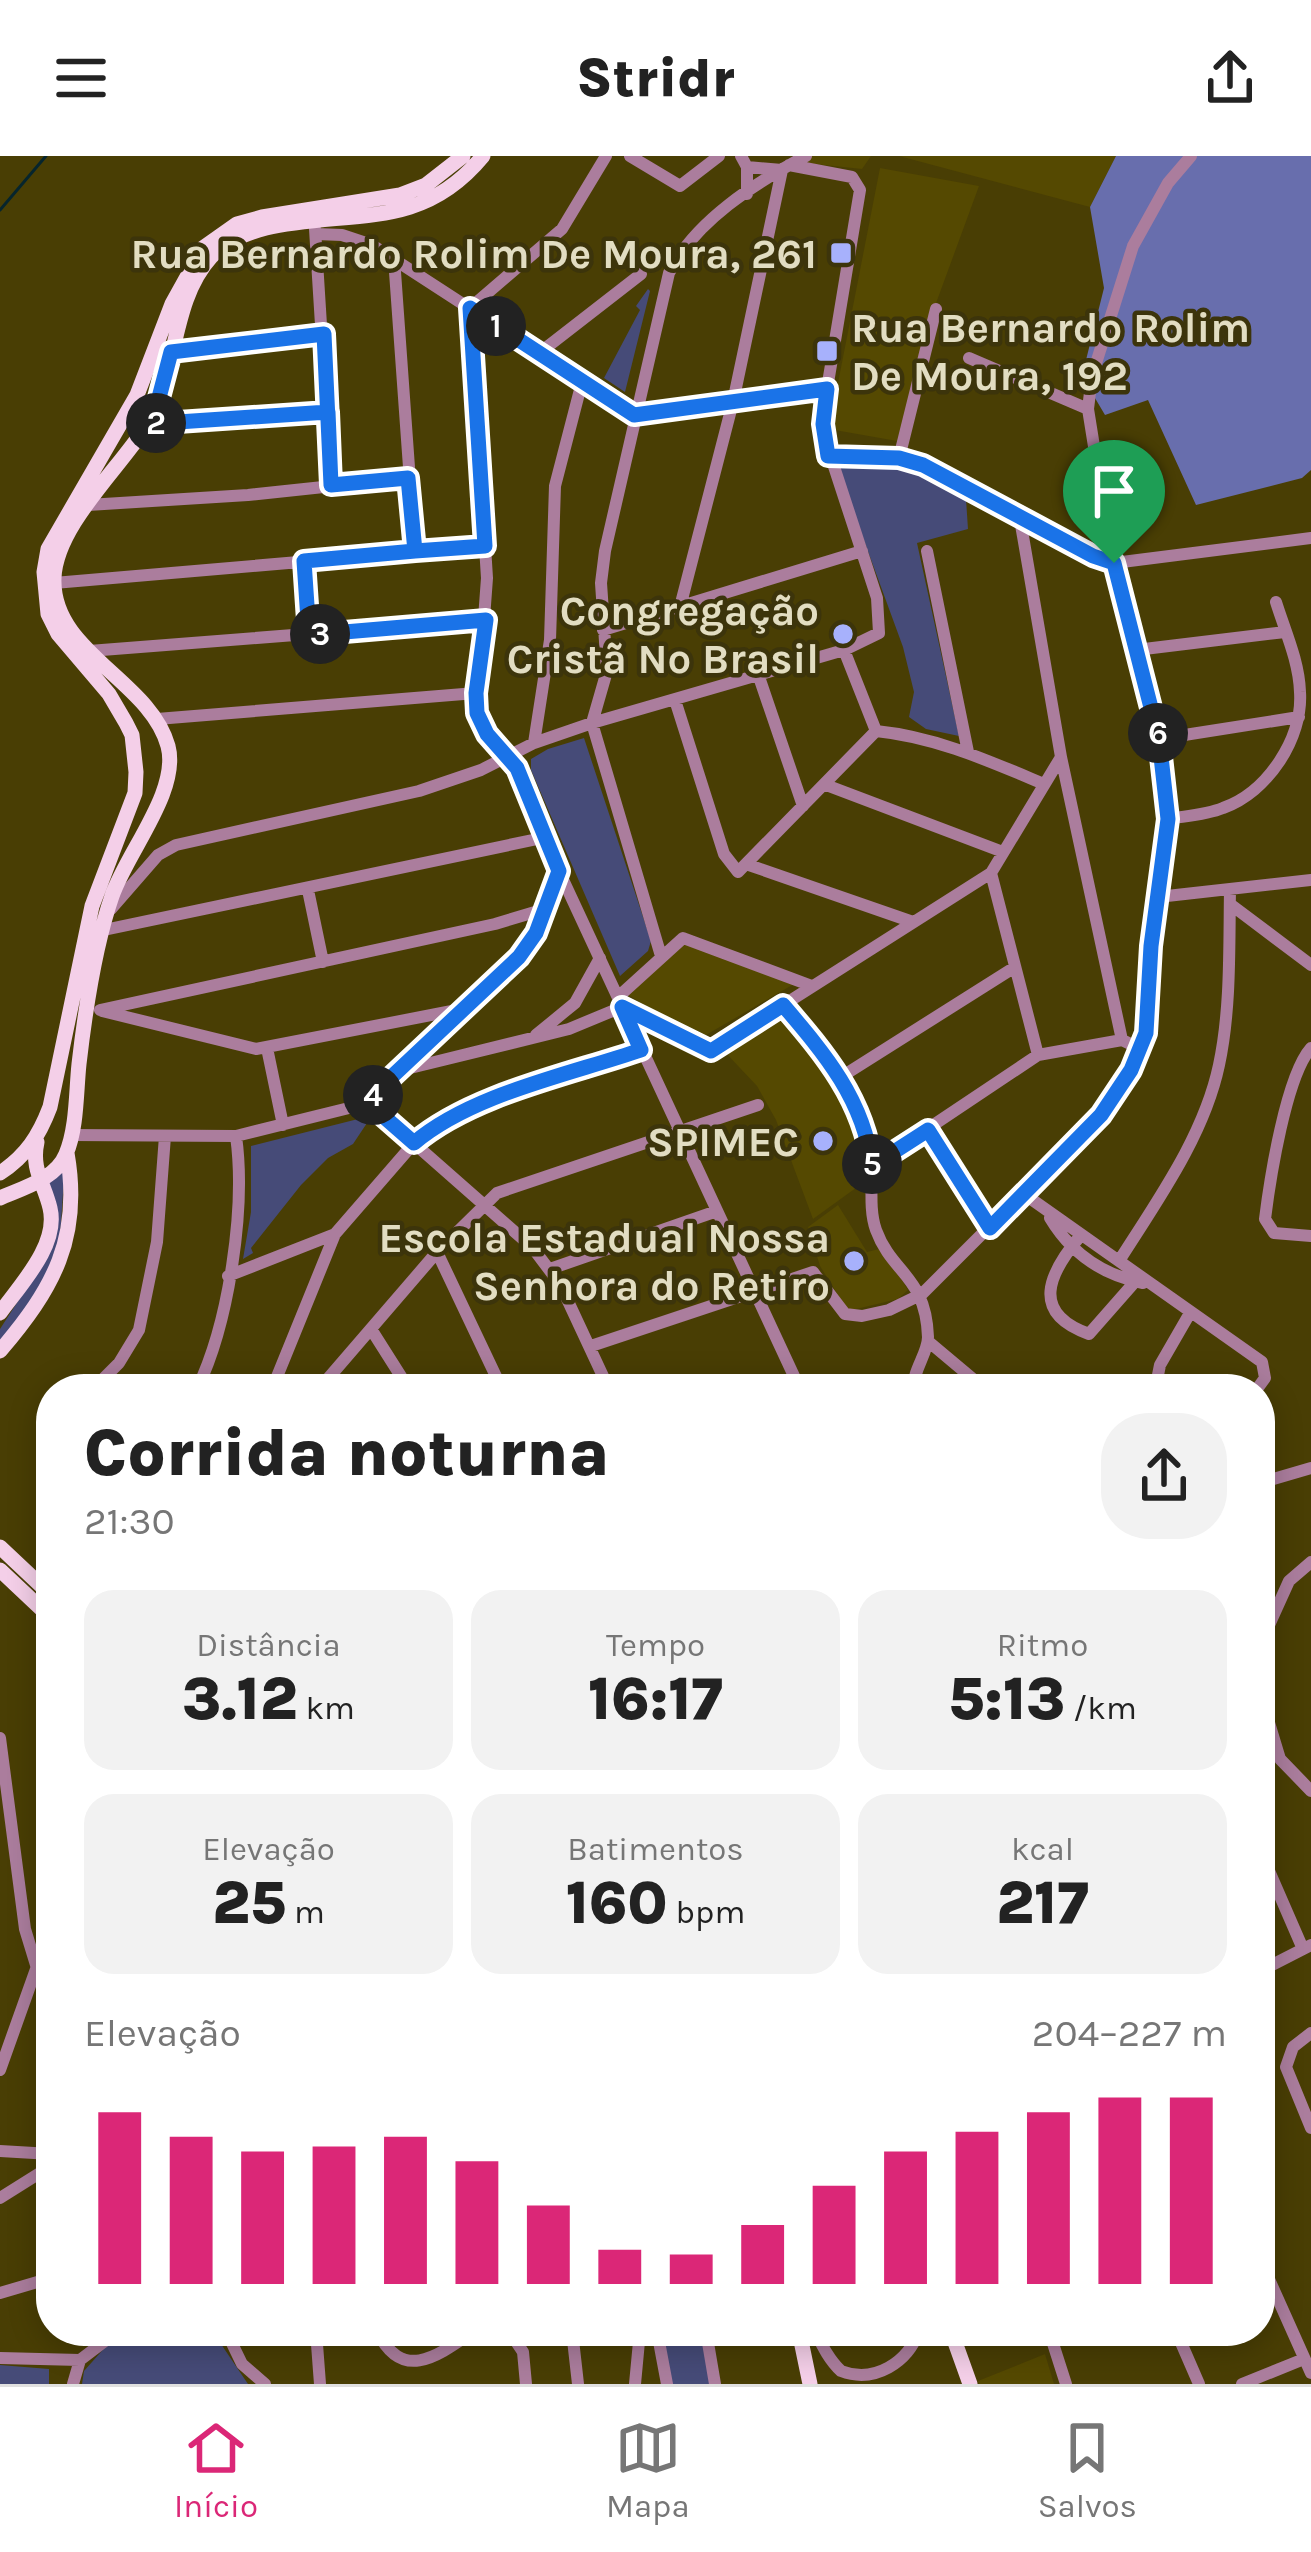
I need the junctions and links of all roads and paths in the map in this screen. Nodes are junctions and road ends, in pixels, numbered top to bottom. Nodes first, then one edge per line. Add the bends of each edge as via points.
1 (463, 156) edge
2 (483, 156) edge
3 (606, 156) edge
4 (630, 156) edge
5 (719, 156) edge
6 (806, 156) edge
7 (1191, 156) edge
8 (744, 162) edge
9 (786, 167) junction
10 (748, 194) junction
11 (314, 221) junction
12 (394, 258) junction
13 (640, 274) dead end
14 (470, 308) junction
15 (936, 309) dead end
16 (324, 334) junction
17 (171, 352) junction
18 (538, 354) junction
19 (969, 358) dead end
20 (582, 382) junction
21 (827, 389) junction
22 (733, 402) junction
23 (1088, 409) junction
24 (328, 412) junction
25 (634, 415) junction
26 (148, 424) junction
27 (828, 456) junction
28 (899, 458) junction
29 (408, 478) junction
30 (331, 485) junction
31 (88, 505) junction
32 (1020, 519) junction
33 (1311, 538) edge
34 (485, 546) junction
35 (862, 550) junction
36 (415, 551) junction
37 (927, 551) dead end
38 (304, 561) junction
39 (1114, 563) junction
40 (54, 584) junction
41 (1276, 602) dead end
42 (680, 607) junction
43 (486, 620) junction
44 (603, 630) junction
45 (1286, 632) junction
46 (309, 635) junction
47 (140, 649) junction
48 (844, 650) junction
49 (1136, 650) junction
50 (89, 651) junction
51 (758, 674) junction
52 (117, 676) junction
53 (476, 693) junction
54 (109, 694) junction
55 (675, 700) junction
56 (1299, 717) junction
57 (592, 722) junction
58 (159, 723) junction
59 (876, 731) junction
60 (132, 735) junction
61 (1159, 739) junction
62 (534, 743) junction
63 (968, 752) junction
64 (1061, 757) junction
65 (513, 762) junction
66 (136, 772) junction
67 (169, 777) junction
68 (1044, 784) junction
69 (826, 785) junction
70 (802, 806) junction
71 (1168, 819) junction
72 (547, 837) junction
73 (1003, 852) junction
74 (742, 868) junction
75 (559, 871) junction
76 (991, 873) junction
77 (1311, 880) edge
78 (308, 890) junction
79 (1158, 896) junction
80 (1230, 897) junction
81 (544, 909) junction
82 (105, 922) junction
83 (913, 922) junction
84 (661, 956) junction
85 (600, 958) junction
86 (323, 962) junction
87 (1311, 964) edge
88 (1016, 967) junction
89 (812, 986) junction
90 (620, 1002) junction
91 (783, 1005) junction
92 (94, 1009) junction
93 (460, 1009) junction
94 (535, 1036) junction
95 (1122, 1040) junction
96 (267, 1048) junction
97 (1311, 1048) edge
98 (1141, 1049) junction
99 (641, 1050) junction
100 (1038, 1055) junction
101 (1305, 1066) edge
102 (402, 1070) junction
103 (841, 1077) junction
104 (366, 1101) junction
105 (758, 1105) dead end
106 (284, 1125) junction
107 (928, 1130) junction
108 (682, 1133) junction
109 (39, 1135) junction
110 (165, 1136) junction
111 (236, 1136) junction
112 (414, 1143) junction
113 (69, 1144) junction
114 (872, 1166) junction
115 (0, 1173) edge
116 (38, 1181) junction
117 (1024, 1194) junction
118 (0, 1198) edge
119 (483, 1204) junction
120 (717, 1211) junction
121 (59, 1224) junction
122 (990, 1228) junction
123 (335, 1234) junction
124 (1311, 1236) edge
125 (1076, 1241) junction
126 (437, 1252) junction
127 (1119, 1261) junction
128 (550, 1268) junction
129 (228, 1276) junction
130 (1143, 1281) junction
131 (755, 1291) junction
132 (922, 1294) junction
133 (0, 1312) edge
134 (1190, 1313) junction
135 (371, 1329) junction
136 (929, 1342) junction
137 (592, 1346) junction
138 (0, 1351) edge
139 (108, 1374) edge
140 (204, 1374) edge
141 (278, 1374) edge
142 (333, 1374) edge
143 (400, 1374) edge
144 (495, 1374) edge
145 (604, 1374) edge
146 (788, 1374) edge
147 (915, 1374) edge
148 (967, 1374) edge
149 (1159, 1374) edge
150 (1266, 1374) edge
151 (1311, 1468) edge
152 (1275, 1479) edge
153 (0, 1547) edge
154 (1311, 1562) edge
155 (4, 1570) edge
156 (36, 1587) edge
157 (36, 1603) edge
158 (1275, 1612) edge
159 (0, 1738) edge
160 (1275, 1743) edge
161 (1311, 1792) edge
162 (4, 1818) edge
163 (1275, 1881) edge
164 (25, 1929) junction
165 (36, 1930) edge
166 (1307, 1947) edge
167 (1275, 1963) edge
168 (36, 1964) joint
169 (1311, 2033) edge
170 (0, 2070) edge
171 (1311, 2128) edge
172 (0, 2151) edge
173 (36, 2154) edge
174 (36, 2175) edge
175 (0, 2198) edge
176 (36, 2282) edge
177 (0, 2293) edge
178 (1275, 2293) edge
179 (98, 2346) edge
180 (233, 2346) edge
181 (317, 2346) edge
182 (392, 2346) edge
183 (453, 2346) edge
184 (519, 2346) edge
185 (574, 2346) edge
186 (639, 2346) edge
187 (660, 2346) edge
188 (709, 2346) edge
189 (802, 2346) edge
190 (825, 2346) edge
191 (913, 2346) edge
192 (956, 2346) edge
193 (1053, 2346) edge
194 (1183, 2346) edge
195 (0, 2358) edge
196 (1304, 2359) junction
197 (80, 2360) junction
198 (1311, 2373) edge
199 (73, 2384) edge
200 (265, 2384) edge
201 (320, 2384) edge
202 (526, 2384) edge
203 (578, 2384) edge
204 (635, 2384) edge
205 (667, 2384) edge
206 (716, 2384) edge
207 (810, 2384) edge
208 (970, 2384) edge
209 (1066, 2384) edge
210 (1199, 2384) edge
211 (1242, 2384) edge

1 - 11 main road via 427,184
2 - 11 main road via 412,206
3 - 14 street via 562,229
4 - 5 street via 680,186
6 - 9 street
7 - 23 street via 1133,246
8 - 9 street
8 - 10 street
9 - 10 street
9 - 21 street via 852,177 860,190
9 - 22 street
10 - 25 street via 682,246
11 - 12 street
11 - 16 street
11 - 17 main road via 224,245 195,279
11 - 54 main road via 237,224 203,248 137,395 48,549 48,614
12 - 14 street
12 - 29 street
13 - 18 street
14 - 18 street
14 - 34 street
15 - 28 street
16 - 17 street
16 - 24 street
17 - 26 main road
18 - 20 street
19 - 23 street
20 - 25 street
20 - 62 street via 555,486 550,640
21 - 22 street
21 - 27 street
22 - 25 street
22 - 42 street
23 - 39 street
24 - 26 street
24 - 30 street
25 - 44 street via 603,567
26 - 31 main road
27 - 28 street
27 - 35 street
28 - 32 street
29 - 30 street
29 - 36 street
30 - 31 street
31 - 40 main road via 65,540
32 - 39 street
32 - 64 street
33 - 39 street
34 - 36 street
34 - 43 street
35 - 42 street
35 - 48 street via 878,598 879,633
36 - 38 street
37 - 63 street
38 - 40 street
38 - 46 street
39 - 49 street
40 - 50 main road via 59,608
41 - 45 street
42 - 44 street
43 - 46 street
43 - 53 street
44 - 57 street via 607,671
45 - 49 street
45 - 56 street
46 - 47 street
47 - 50 street
47 - 52 street
48 - 51 street
48 - 59 street
49 - 61 street
50 - 52 main road
51 - 55 street
51 - 70 street
52 - 54 street
52 - 58 main road
53 - 58 street
53 - 65 street via 481,725
54 - 60 main road
55 - 57 street
55 - 74 street via 724,854
56 - 61 street
56 - 71 street via 1287,750 1240,799
57 - 62 street
57 - 84 street
58 - 60 main road
58 - 67 main road
59 - 63 street
59 - 69 street
60 - 66 main road
61 - 71 street
62 - 65 street
63 - 68 street
64 - 68 street
64 - 95 street
65 - 72 street
65 - 82 street via 176,844
66 - 67 main road
66 - 109 main road via 92,906
67 - 82 main road via 122,867
68 - 73 street
69 - 70 street
69 - 73 street
70 - 74 street
71 - 79 street
72 - 75 street
72 - 78 street
73 - 76 street
74 - 83 street
75 - 81 street
75 - 85 street
76 - 83 street
76 - 88 street
77 - 80 street
78 - 82 street
78 - 86 street
79 - 80 street
79 - 98 street
80 - 87 street
80 - 127 street via 1223,1027 1210,1096
81 - 86 street
81 - 93 street via 519,957
82 - 92 main road
83 - 89 street
84 - 89 street via 682,938
84 - 90 street
85 - 90 street
85 - 94 street via 575,1003
86 - 92 street
88 - 100 street
88 - 103 street
89 - 91 street
90 - 91 street via 711,1051
90 - 94 street via 569,1029
90 - 99 street
91 - 103 street
92 - 96 street
92 - 113 main road
93 - 96 street
93 - 102 street
94 - 102 street
95 - 98 street
95 - 100 street
96 - 106 street
97 - 101 street
98 - 117 street via 1101,1115
99 - 108 street
99 - 112 street via 476,1103
100 - 107 street
101 - 124 street via 1265,1219 1274,1233
102 - 104 street
103 - 114 street
104 - 106 street
104 - 112 street
105 - 108 street
106 - 111 street
107 - 114 street
107 - 122 street
108 - 119 street via 506,1189
108 - 120 street
109 - 113 main road
109 - 115 main road
109 - 116 main road
110 - 111 street
110 - 113 street
110 - 139 street via 157,1242 139,1330
111 - 129 street via 240,1203
112 - 119 street
112 - 123 street
113 - 116 main road via 58,1167
113 - 121 main road
114 - 132 street via 878,1234
116 - 118 main road
116 - 121 main road
117 - 122 street
117 - 125 street
119 - 126 street
119 - 128 street
120 - 128 street
120 - 131 street
121 - 133 main road
121 - 138 main road via 60,1262 50,1288
122 - 132 street
123 - 129 street
123 - 141 street
125 - 127 street
125 - 130 street via 1102,1269
125 - 130 street via 1050,1283 1057,1317 1074,1328 1089,1334
126 - 135 street
126 - 144 street
127 - 130 street
128 - 137 street
129 - 140 street
130 - 134 street
131 - 132 street via 813,1272 838,1309 853,1316
131 - 137 street
131 - 146 street
132 - 136 street
134 - 149 street
134 - 150 street
135 - 142 street
135 - 143 street
136 - 147 street
136 - 148 street
137 - 145 street
151 - 152 street
153 - 155 main road
154 - 158 street via 1289,1581
155 - 156 main road
155 - 157 main road
159 - 162 street
160 - 161 street
162 - 164 street
163 - 166 street
164 - 165 street
164 - 168 street
166 - 167 street
168 - 170 street
169 - 171 street via 1293,2047 1286,2067
172 - 173 street
174 - 175 street
176 - 177 street
178 - 196 street
179 - 197 street
180 - 200 street
181 - 201 street
182 - 183 street via 405,2363 427,2365
184 - 202 street
185 - 203 street
186 - 204 street
187 - 205 street
188 - 206 street
189 - 207 main road
190 - 191 street via 842,2373 868,2381 893,2372
192 - 208 main road
193 - 209 street
194 - 210 street
195 - 197 street
196 - 198 street
196 - 211 street
197 - 199 street

